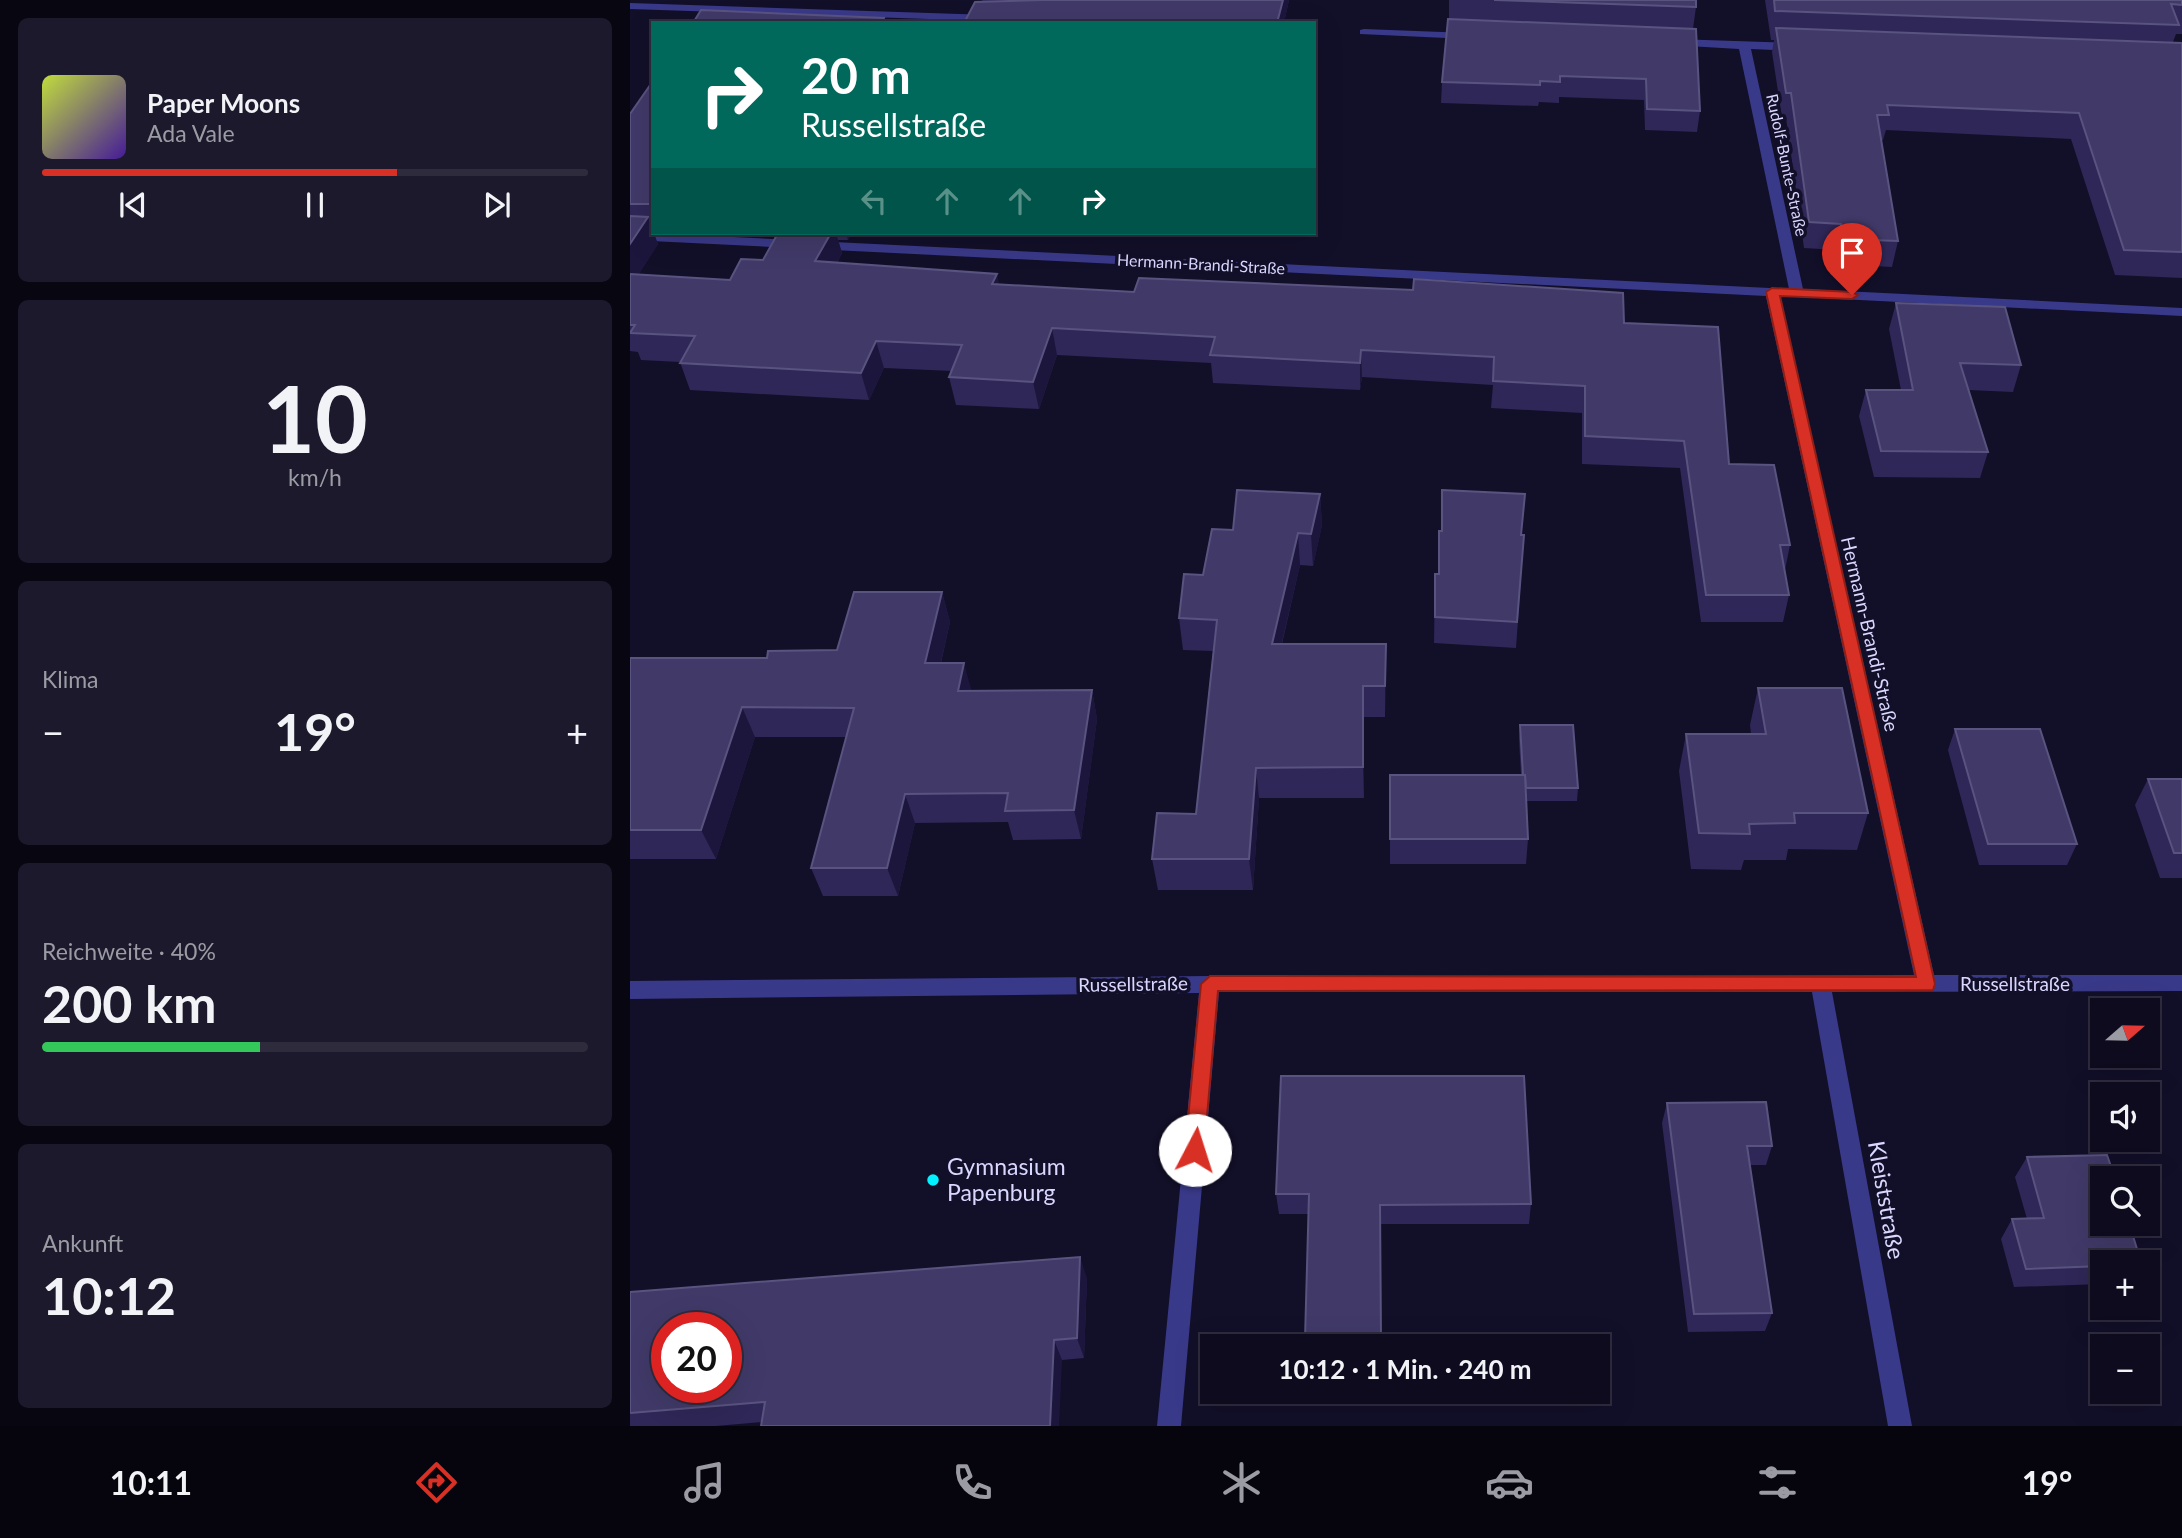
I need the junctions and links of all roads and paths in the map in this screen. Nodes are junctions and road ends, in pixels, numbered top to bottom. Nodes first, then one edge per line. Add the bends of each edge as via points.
1 (630, 6) edge
2 (997, 19) edge
3 (1364, 32) dead end
4 (1485, 36) edge
5 (1661, 43) edge
6 (1744, 46) junction
7 (1813, 48) edge
8 (630, 236) edge
9 (1772, 292) junction
10 (1797, 293) junction
11 (2182, 312) edge
12 (1820, 983) junction
13 (2182, 983) edge
14 (1210, 984) junction
15 (1926, 984) junction
16 (630, 990) edge
17 (1169, 1426) edge
18 (1900, 1426) edge

1 - 2 street
3 - 4 street
5 - 6 street
6 - 7 street
6 - 10 street, Rudolf-Bunte-Straße
8 - 9 street, Hermann-Brandi-Straße
9 - 10 street, Hermann-Brandi-Straße
9 - 15 street, Hermann-Brandi-Straße
10 - 11 street, Hermann-Brandi-Straße
12 - 14 street, Russellstraße
12 - 15 street, Russellstraße
12 - 18 street, Kleiststraße
13 - 15 street, Russellstraße
14 - 16 street, Russellstraße
14 - 17 street

